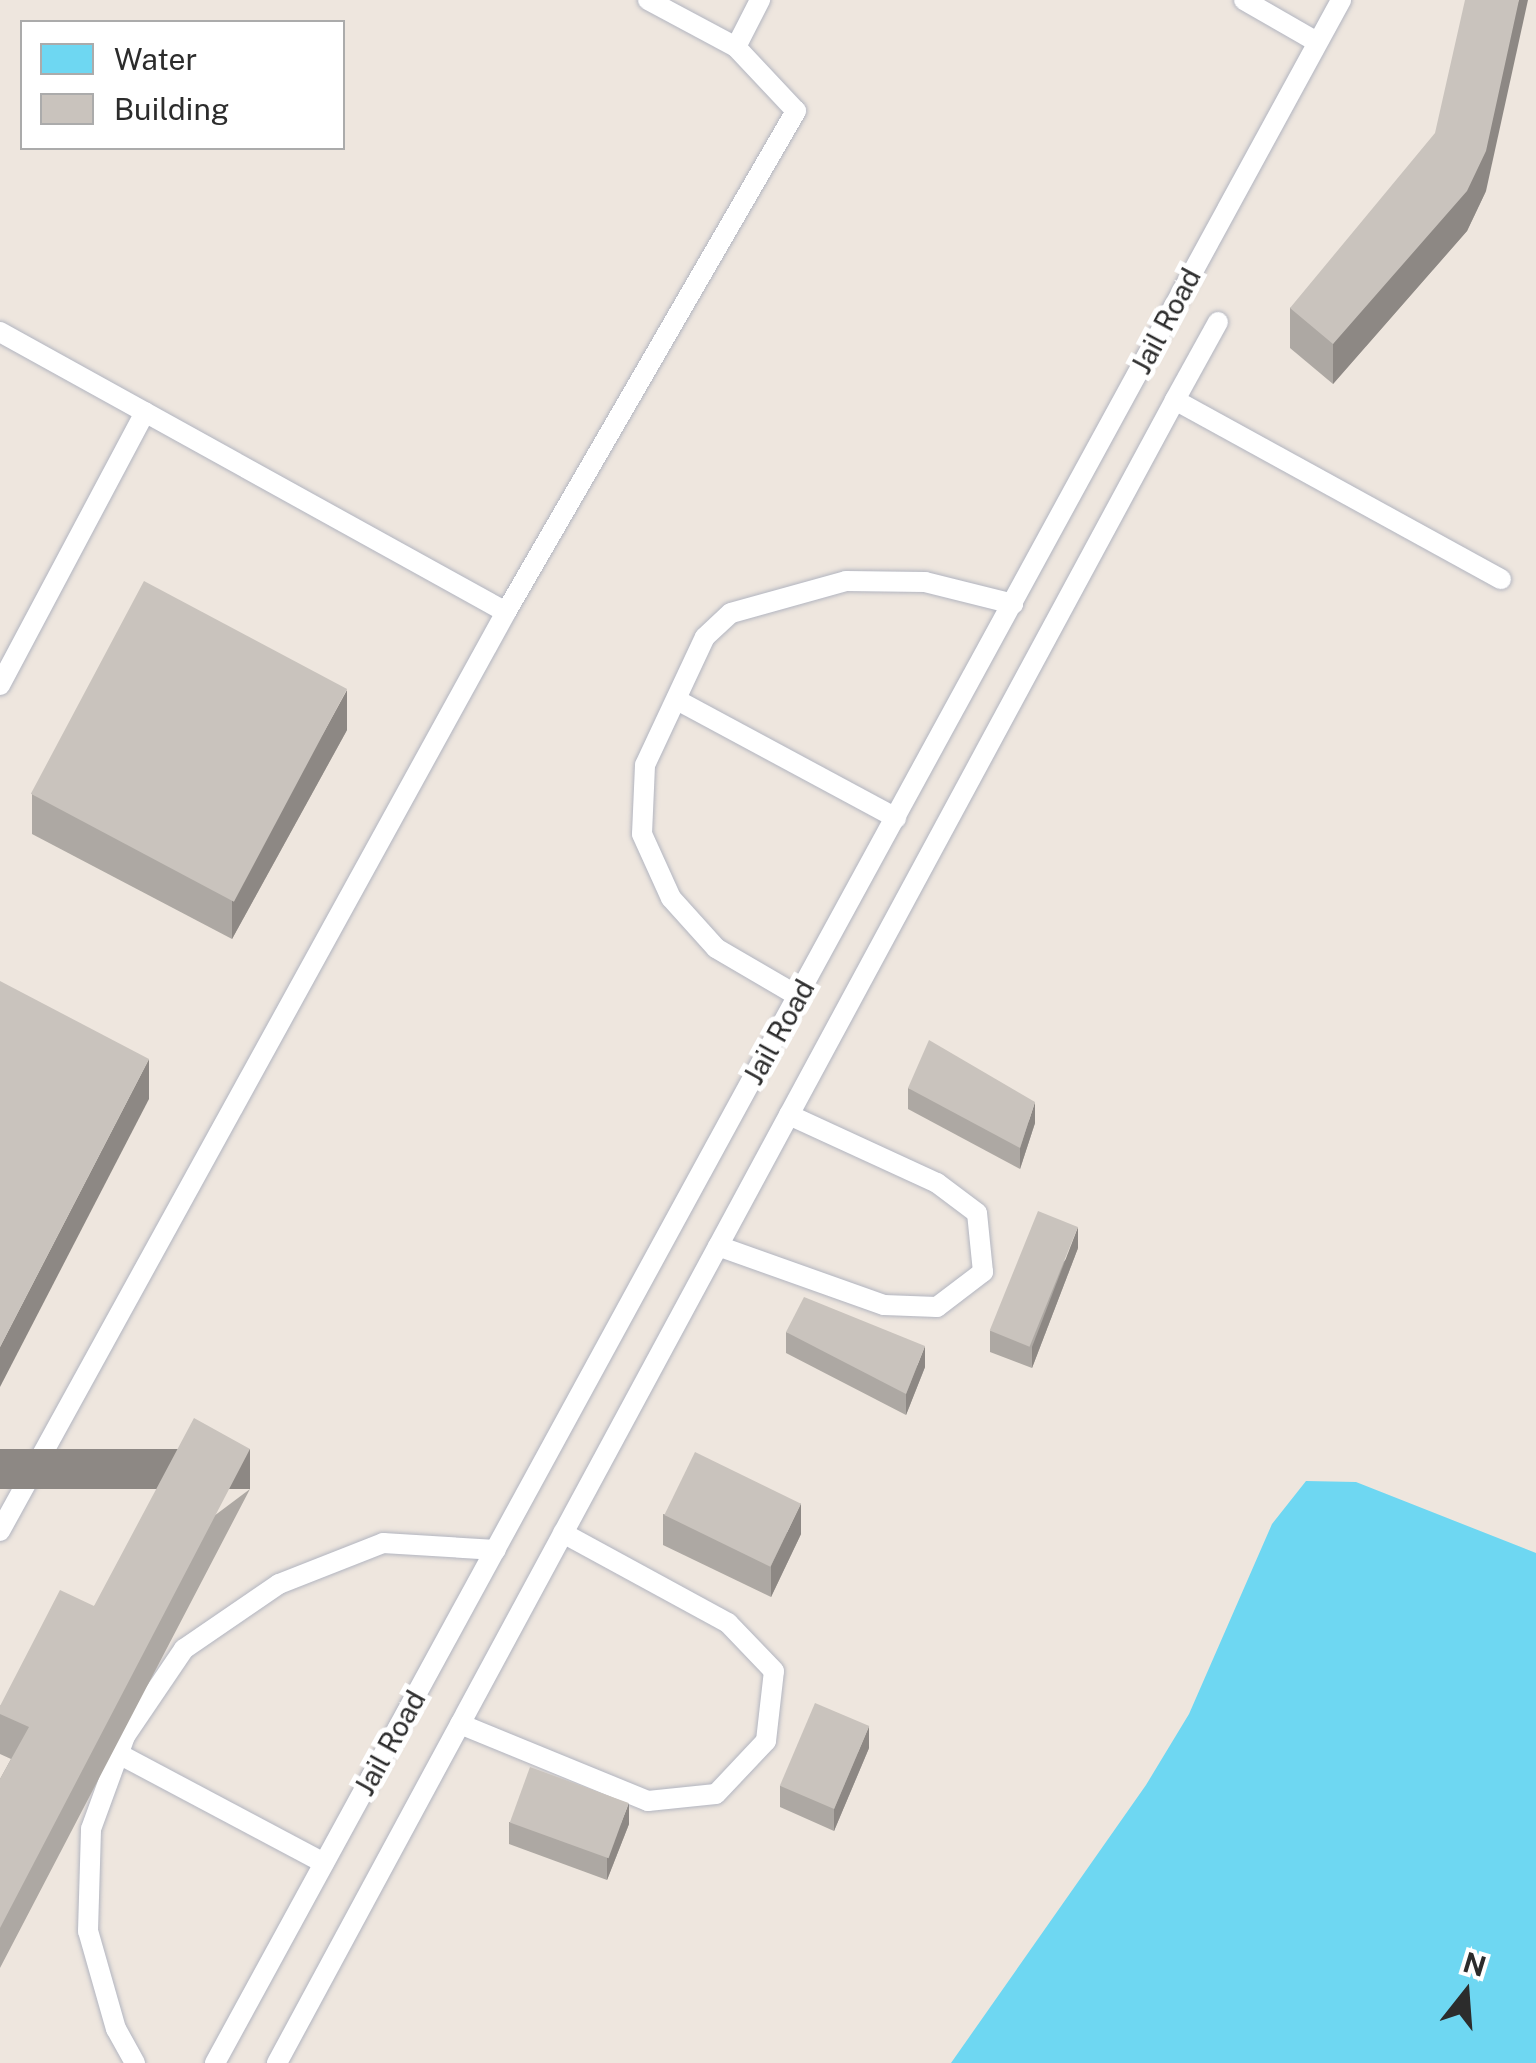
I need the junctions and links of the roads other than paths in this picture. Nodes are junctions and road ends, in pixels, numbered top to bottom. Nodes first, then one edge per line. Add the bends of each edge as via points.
1 (648, 0) edge
2 (760, 0) edge
3 (1244, 0) edge
4 (1341, 0) edge
5 (1318, 42) junction
6 (736, 47) junction
7 (1218, 322) dead end
8 (0, 332) edge
9 (1175, 400) junction
10 (145, 412) junction
11 (1502, 579) dead end
12 (1013, 604) junction
13 (506, 612) junction
14 (0, 686) edge
15 (678, 700) junction
16 (896, 818) junction
17 (798, 996) junction
18 (789, 1115) junction
19 (718, 1246) junction
20 (0, 1531) edge
21 (563, 1533) junction
22 (496, 1550) junction
23 (460, 1724) junction
24 (118, 1754) junction
25 (324, 1863) junction
26 (135, 2063) edge
27 (214, 2063) edge
28 (277, 2063) edge

1 - 6 lane
2 - 6 lane
3 - 5 lane
4 - 5 lane, Jail Road
5 - 12 lane, Jail Road
6 - 13 lane via 796,111
7 - 9 lane
8 - 10 lane
9 - 11 lane
9 - 18 lane
10 - 13 lane
10 - 14 lane
12 - 15 lane via 925,582 846,580 731,613 705,637
12 - 16 lane, Jail Road
13 - 20 lane
15 - 16 lane
15 - 17 lane via 645,765 642,834 671,898 716,948
16 - 17 lane, Jail Road
17 - 22 lane, Jail Road
18 - 19 lane
18 - 19 lane via 937,1182 978,1213 983,1272 937,1307 884,1305
19 - 21 lane
21 - 23 lane
21 - 23 lane via 728,1624 751,1647 774,1671 766,1741 716,1794 648,1801
22 - 24 lane via 383,1543 280,1584 184,1649
22 - 25 lane, Jail Road
23 - 28 lane
24 - 25 lane
24 - 26 lane via 91,1830 88,1931 116,2029
25 - 27 lane, Jail Road

